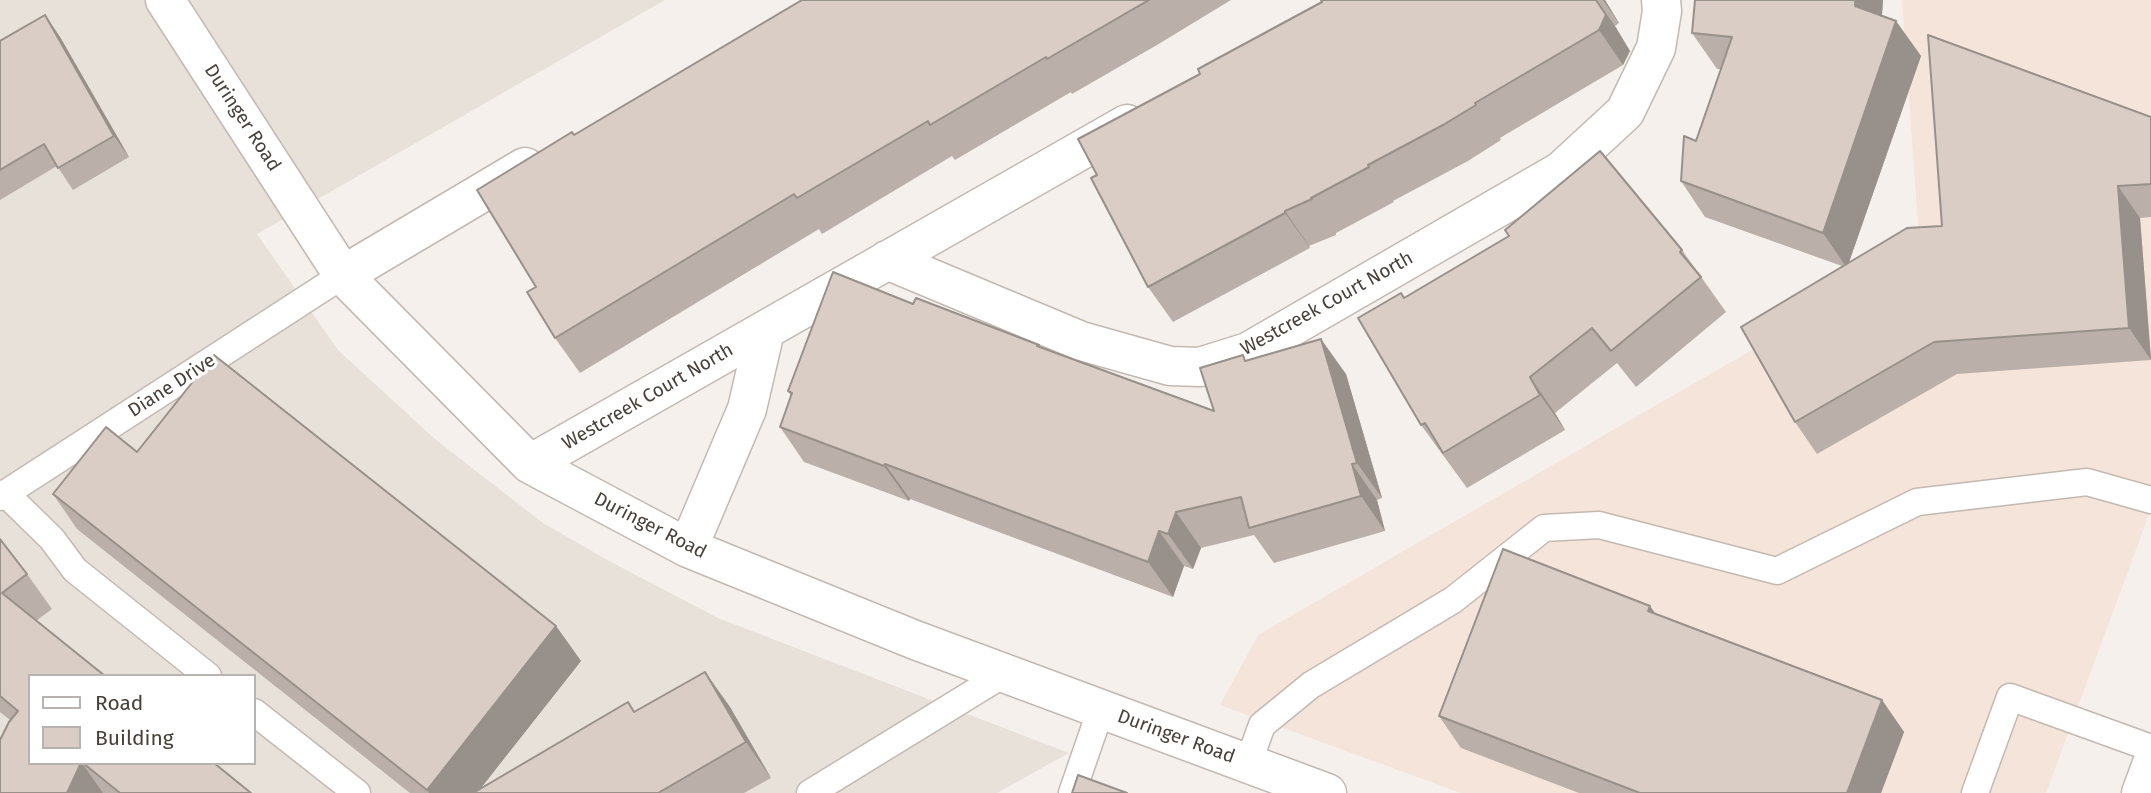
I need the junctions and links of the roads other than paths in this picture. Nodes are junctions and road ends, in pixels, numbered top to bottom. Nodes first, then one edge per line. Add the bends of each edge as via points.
1 (165, 0) edge
2 (1661, 0) edge
3 (1152, 110) edge
4 (556, 148) edge
5 (887, 260) junction
6 (343, 275) junction
7 (765, 331) junction
8 (530, 464) junction
9 (3, 495) edge
10 (2151, 500) edge
11 (688, 548) junction
12 (205, 674) edge
13 (1004, 674) junction
14 (1101, 709) junction
15 (256, 714) edge
16 (2151, 748) edge
17 (1248, 764) junction
18 (2151, 766) edge
19 (356, 793) edge
20 (810, 793) edge
21 (1072, 793) edge
22 (1327, 793) edge
23 (1975, 793) edge
24 (2141, 793) edge

1 - 6 street, Duringer Road
2 - 5 street, Westcreek Court North via 1656,48 1625,112 1561,171 1248,352 1200,367 1170,366 1081,341
3 - 5 street, Westcreek Court North
4 - 6 street
5 - 7 street, Westcreek Court North
6 - 8 street, Duringer Road
6 - 9 lane, Diane Drive
7 - 8 street, Westcreek Court North
7 - 11 street, Westcreek Court North via 747,409
8 - 11 street, Duringer Road
9 - 12 lane via 52,539 75,570
10 - 17 lane via 2087,482 1917,502 1777,570 1600,524 1544,528 1452,600 1311,685 1262,725
11 - 13 street, Duringer Road
13 - 14 street, Duringer Road
13 - 20 lane
14 - 17 street, Duringer Road
14 - 21 lane
15 - 19 lane
16 - 23 lane via 2010,698
17 - 22 street, Duringer Road
18 - 24 street

